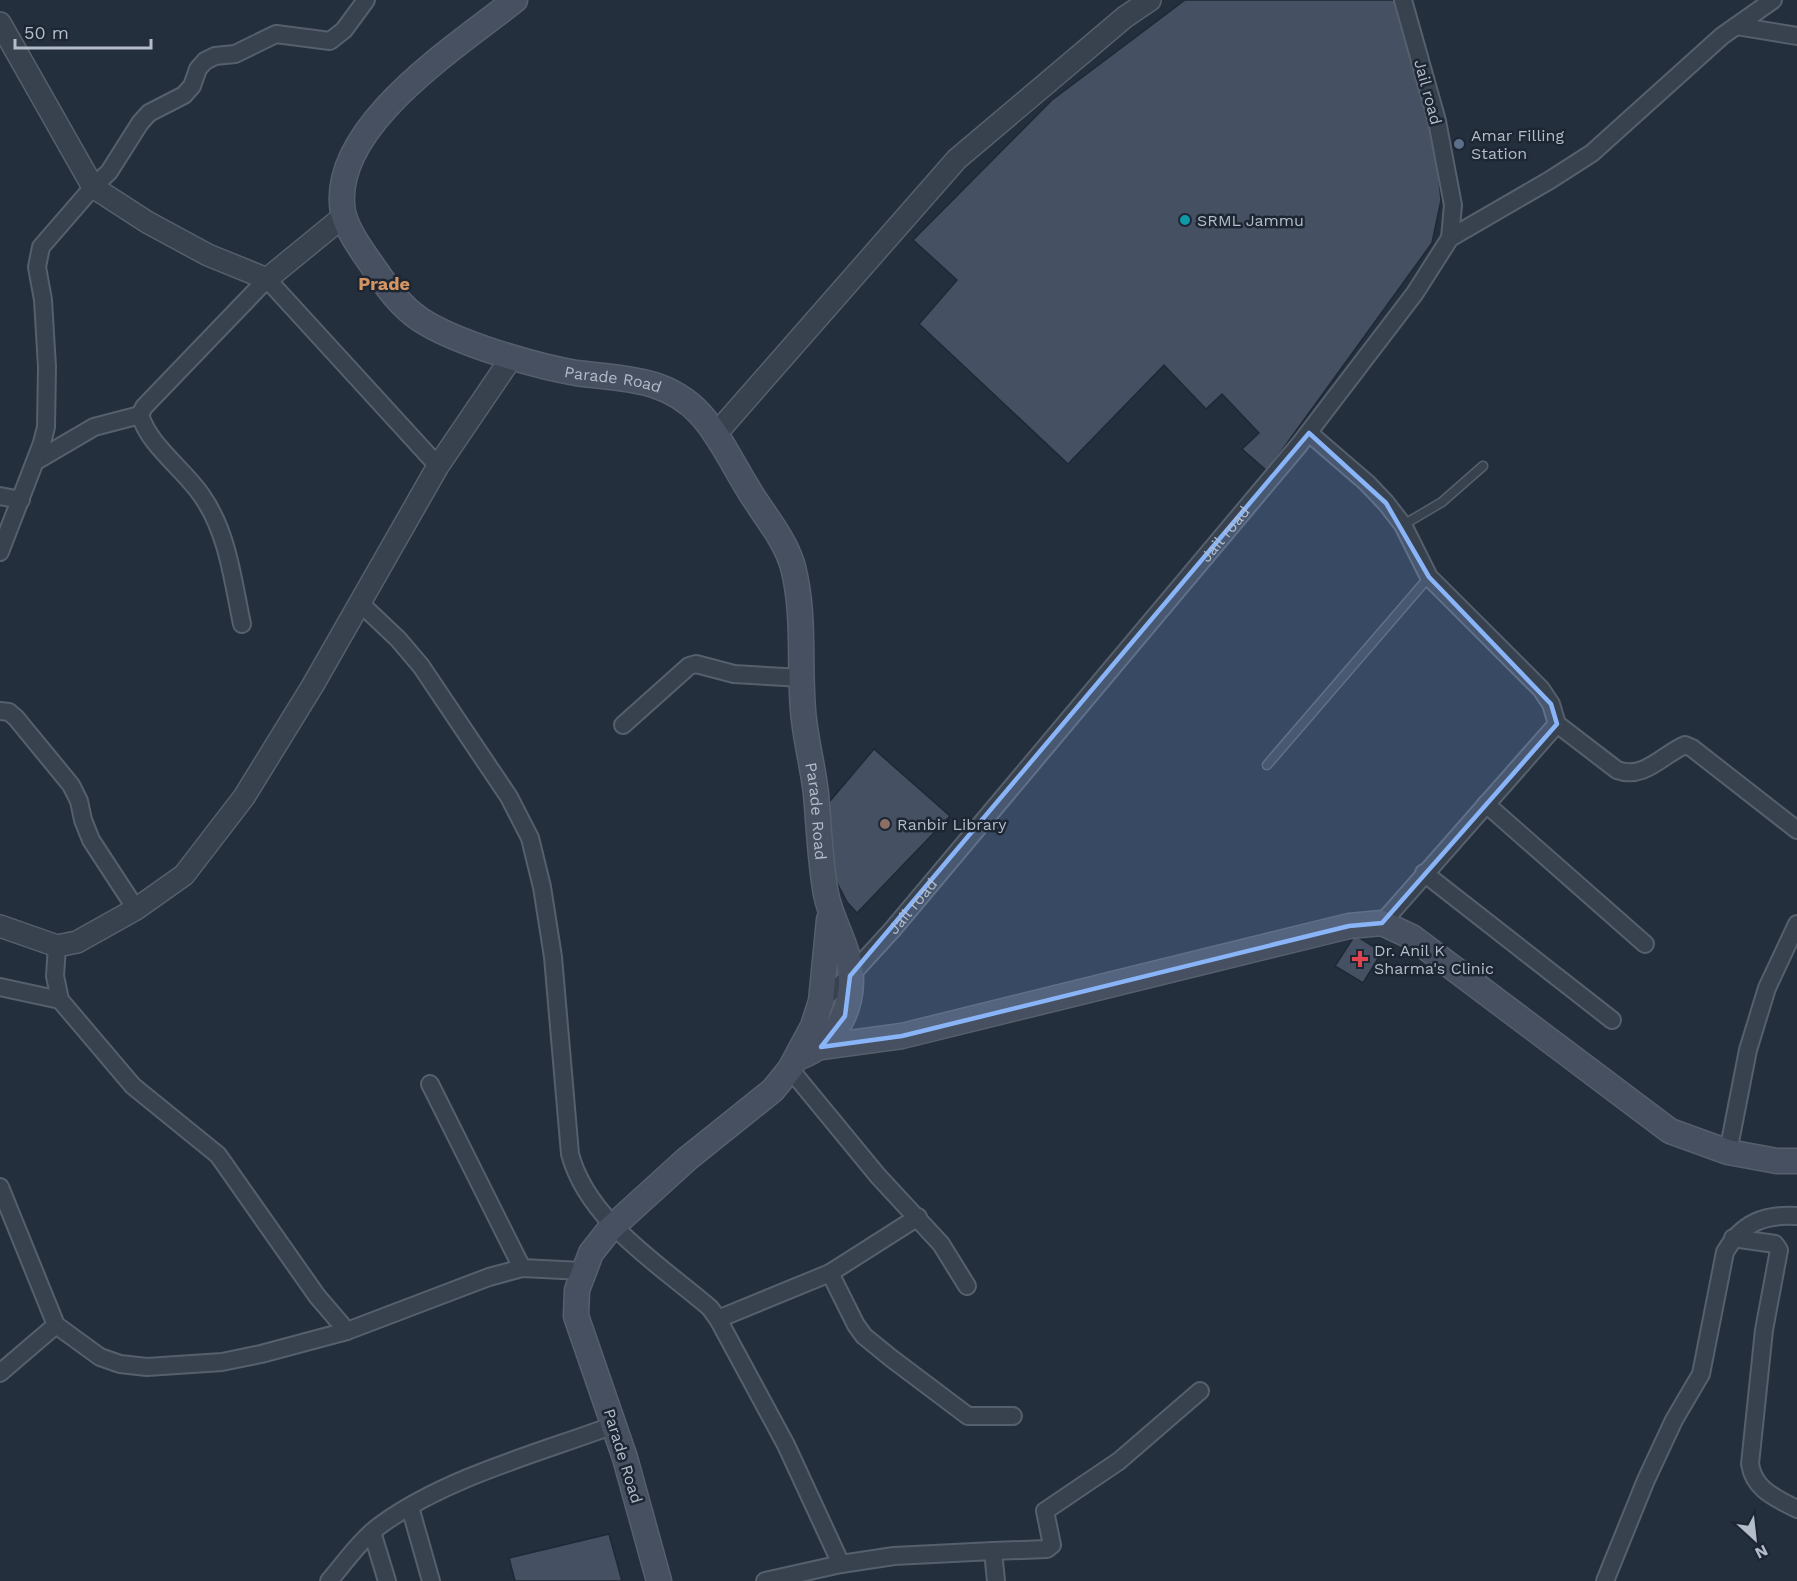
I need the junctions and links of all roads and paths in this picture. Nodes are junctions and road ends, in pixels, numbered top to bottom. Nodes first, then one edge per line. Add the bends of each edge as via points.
1 (366, 0) edge
2 (516, 0) edge
3 (1150, 0) edge
4 (1403, 0) edge
5 (1773, 0) edge
6 (0, 23) edge
7 (1736, 26) junction
8 (1797, 36) edge
9 (93, 187) junction
10 (344, 216) junction
11 (1450, 238) junction
12 (267, 279) junction
13 (512, 357) junction
14 (140, 415) junction
15 (1309, 433) junction
16 (716, 435) junction
17 (36, 461) junction
18 (438, 466) junction
19 (1483, 466) dead end
20 (0, 496) edge
21 (21, 500) junction
22 (1402, 525) junction
23 (0, 552) edge
24 (1429, 577) junction
25 (360, 603) junction
26 (242, 624) dead end
27 (802, 678) junction
28 (0, 711) edge
29 (1557, 724) junction
30 (623, 725) dead end
31 (1267, 765) dead end
32 (1486, 804) junction
33 (1797, 830) edge
34 (1424, 873) junction
35 (136, 909) junction
36 (829, 911) junction
37 (1382, 923) junction
38 (1797, 924) edge
39 (0, 926) edge
40 (1645, 944) dead end
41 (57, 946) junction
42 (850, 976) junction
43 (0, 987) edge
44 (60, 1000) junction
45 (822, 1001) junction
46 (1612, 1020) dead end
47 (821, 1047) junction
48 (794, 1064) junction
49 (430, 1084) dead end
50 (1728, 1152) junction
51 (1797, 1161) edge
52 (0, 1187) edge
53 (1797, 1216) edge
54 (918, 1217) junction
55 (621, 1223) junction
56 (1733, 1238) junction
57 (522, 1268) junction
58 (582, 1271) junction
59 (830, 1273) junction
60 (967, 1286) dead end
61 (718, 1319) junction
62 (56, 1325) junction
63 (347, 1331) junction
64 (584, 1333) junction
65 (0, 1373) edge
66 (1200, 1390) dead end
67 (1013, 1416) dead end
68 (614, 1425) junction
69 (410, 1507) junction
70 (1797, 1509) edge
71 (372, 1532) junction
72 (993, 1551) junction
73 (841, 1564) junction
74 (329, 1581) edge
75 (387, 1581) edge
76 (431, 1581) edge
77 (659, 1581) edge
78 (765, 1581) edge
79 (996, 1581) edge
80 (1605, 1581) edge

1 - 9 street via 344,30 330,40 276,34 235,54 205,61 184,95 149,113 109,172
2 - 10 main road, Parade Road via 404,89 374,119 355,147 347,172 341,195
3 - 16 street via 1116,24 957,159
4 - 11 street, Jail road via 1437,121 1453,205
5 - 7 street
6 - 9 street
7 - 8 street
7 - 11 street via 1592,153
9 - 12 street via 208,255
9 - 17 street via 38,255 47,397 46,427
10 - 12 street
10 - 13 main road, Parade Road via 362,251 406,308 436,328
11 - 15 street, Jail road via 1415,293
12 - 14 street
12 - 18 street
13 - 16 main road, Parade Road via 574,372 658,384 700,414
13 - 18 street
14 - 17 street via 94,427
14 - 26 street via 150,435 210,509 224,542
15 - 22 street via 1367,483
15 - 42 street, Jail road
16 - 27 main road, Parade Road via 783,543 792,566 801,622
17 - 21 street
18 - 25 street
19 - 22 lane via 1442,502
20 - 21 street
21 - 23 street
22 - 24 street
24 - 29 street via 1541,689
24 - 31 lane
25 - 35 street via 313,685 217,835 184,875
25 - 55 street via 421,666 509,797 530,838 553,957 570,1154 588,1197
27 - 30 street via 734,674 696,664 681,671
27 - 36 main road, Parade Road
28 - 35 street via 16,718 71,785 91,840
29 - 32 street
29 - 33 street via 1617,770 1627,773 1640,772 1685,745 1692,748
32 - 34 street
32 - 40 street
34 - 37 street
34 - 46 street
35 - 41 street via 87,937
36 - 42 main road, Parade Road via 846,951
36 - 45 main road, Parade Road
37 - 47 main road via 1349,926 902,1036
37 - 50 main road via 1412,937 1670,1131
38 - 50 street via 1767,988 1748,1050
39 - 41 street
41 - 44 street via 55,976
42 - 45 street, Jail road
42 - 47 main road, Parade Road via 844,1016 834,1035
43 - 44 street
44 - 63 street via 133,1086 218,1155 317,1296
45 - 48 main road, Parade Road
47 - 48 main road, Parade Road
48 - 54 street via 878,1176
48 - 55 main road, Parade Road via 773,1090 687,1159
49 - 57 street
50 - 51 main road
52 - 62 street
53 - 56 street via 1764,1218 1749,1224
54 - 59 street
54 - 60 street via 951,1258
55 - 58 main road, Parade Road via 598,1242
55 - 61 street
55 - 64 main road, Parade Road via 594,1275
56 - 70 street via 1775,1244 1779,1250 1764,1330 1750,1464 1752,1476 1760,1486
56 - 80 street via 1722,1258 1701,1374 1646,1479
57 - 58 street
57 - 63 street
58 - 64 main road, Parade Road via 574,1305
59 - 61 street
59 - 67 street via 856,1325 891,1358 968,1416
61 - 73 street via 786,1445
62 - 63 street via 100,1357 147,1367 222,1362
62 - 65 street
64 - 68 main road, Parade Road
66 - 72 street via 1119,1461 1045,1511 1053,1545 1047,1549
68 - 69 street via 470,1479
68 - 77 main road, Parade Road
69 - 71 street
69 - 76 street
71 - 74 street
71 - 75 street
72 - 73 street via 917,1554
72 - 79 street
73 - 78 street

